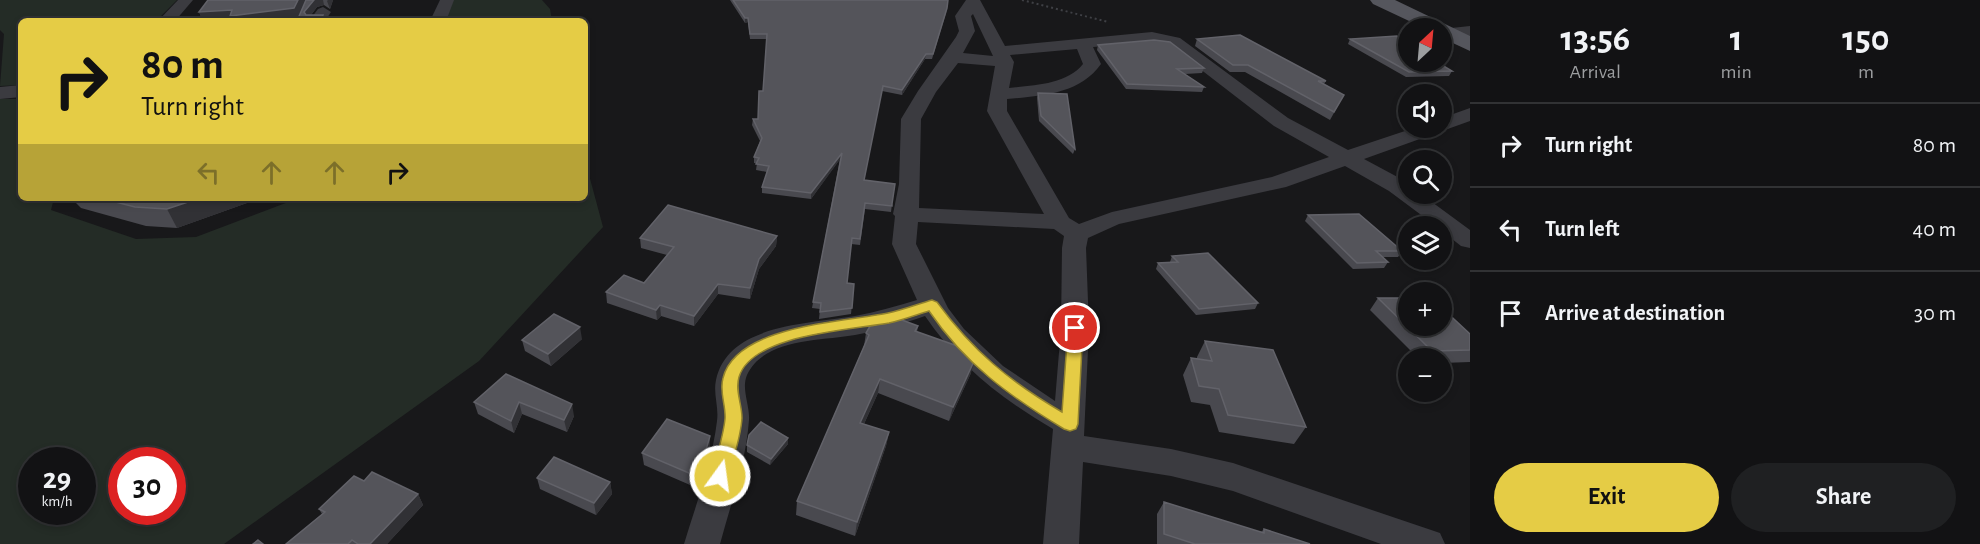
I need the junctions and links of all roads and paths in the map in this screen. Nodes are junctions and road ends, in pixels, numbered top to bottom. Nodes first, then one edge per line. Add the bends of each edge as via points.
1 (186, 0) edge
2 (447, 0) edge
3 (1022, 0) edge
4 (1380, 0) edge
5 (973, 1) edge
6 (169, 18) edge
7 (439, 18) edge
8 (1417, 18) edge
9 (1110, 22) dead end
10 (1452, 30) edge
11 (1470, 31) edge
12 (1452, 35) edge
13 (1083, 45) junction
14 (1470, 45) edge
15 (1003, 56) junction
16 (953, 57) junction
17 (18, 91) edge
18 (0, 93) edge
19 (998, 95) junction
20 (1470, 114) edge
21 (1452, 120) edge
22 (1404, 138) edge
23 (1347, 158) junction
24 (905, 214) junction
25 (1069, 228) junction
26 (1470, 241) edge
27 (932, 305) junction
28 (1068, 435) junction
29 (702, 544) edge
30 (1061, 544) edge
31 (1426, 544) edge

1 - 6 street
2 - 7 street
3 - 9 path
4 - 8 main road
5 - 15 street
5 - 16 street via 963,16 967,31
10 - 11 street
12 - 14 main road
13 - 15 street
13 - 19 street via 1092,64 1081,78
13 - 23 street via 1152,37 1174,41 1281,122
15 - 16 street
15 - 19 street
16 - 24 street via 927,90 911,120
17 - 18 street
19 - 25 street via 998,111
20 - 21 street
22 - 23 street
23 - 25 street via 1278,182
23 - 26 street via 1397,186
24 - 25 street
24 - 27 street via 904,244
25 - 28 street via 1074,248 1075,328
27 - 28 street via 954,336 993,374
27 - 29 street via 881,320 766,342 743,356 731,377 734,417
28 - 30 street
28 - 31 street via 1127,455 1232,476

